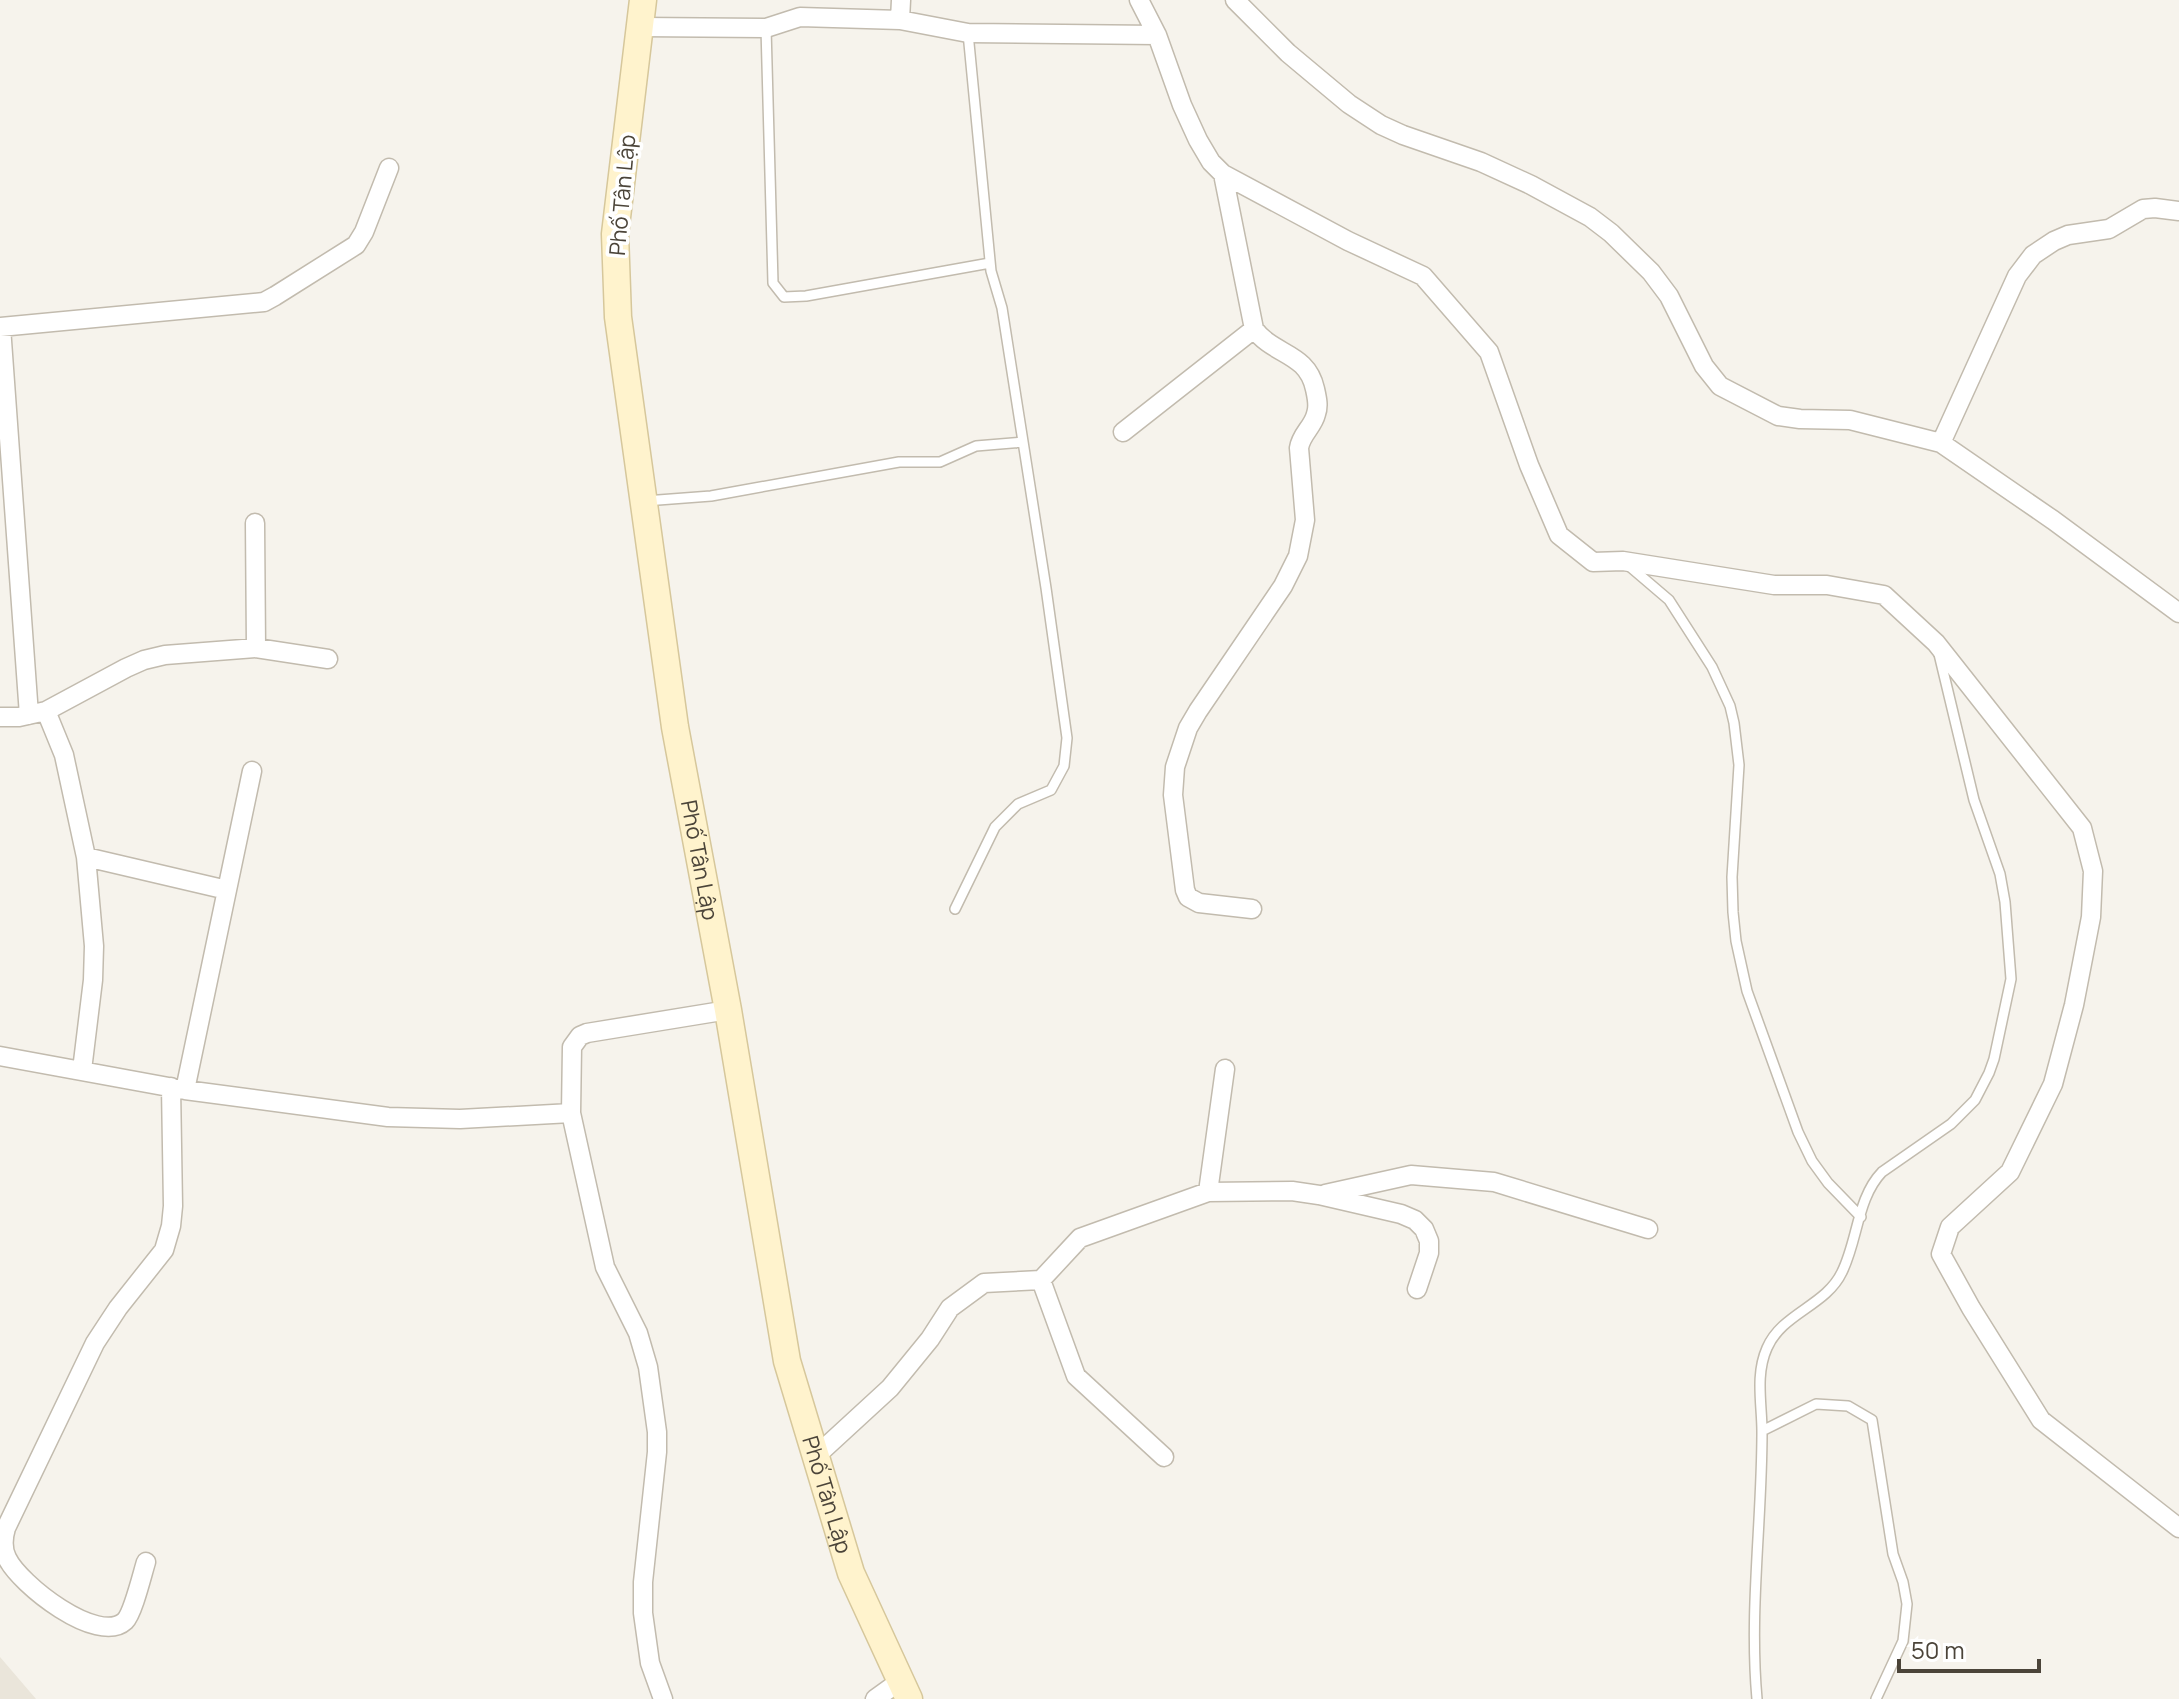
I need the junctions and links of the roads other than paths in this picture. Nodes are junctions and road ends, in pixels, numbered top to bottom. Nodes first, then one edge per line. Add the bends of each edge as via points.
1 (643, 0) edge
2 (901, 0) edge
3 (1139, 0) edge
4 (1235, 0) edge
5 (801, 9) edge
6 (900, 20) junction
7 (640, 27) junction
8 (766, 28) junction
9 (968, 33) junction
10 (1157, 35) junction
11 (389, 168) dead end
12 (1223, 174) junction
13 (2179, 211) edge
14 (990, 263) junction
15 (0, 327) edge
16 (1254, 329) junction
17 (1123, 432) dead end
18 (1023, 442) junction
19 (1941, 443) junction
20 (644, 502) junction
21 (255, 523) dead end
22 (1623, 561) junction
23 (2179, 613) edge
24 (1936, 643) junction
25 (256, 648) junction
26 (328, 659) dead end
27 (37, 713) junction
28 (0, 717) edge
29 (252, 771) dead end
30 (86, 857) junction
31 (227, 890) junction
32 (955, 909) dead end
33 (1252, 909) dead end
34 (728, 1010) junction
35 (0, 1056) edge
36 (1225, 1069) dead end
37 (82, 1070) junction
38 (178, 1089) junction
39 (571, 1113) junction
40 (1208, 1192) junction
41 (1319, 1195) junction
42 (1861, 1217) junction
43 (1648, 1229) dead end
44 (1041, 1280) junction
45 (1417, 1289) dead end
46 (1762, 1431) junction
47 (816, 1456) junction
48 (1164, 1457) dead end
49 (2179, 1528) edge
50 (146, 1562) dead end
51 (905, 1690) edge
52 (663, 1699) edge
53 (875, 1699) edge
54 (1757, 1699) edge
55 (1876, 1699) edge

1 - 7 main road, Phố Tân Lập
2 - 6 street
3 - 10 street
4 - 19 street via 1288,53 1381,125 1531,185 1611,233 1669,296 1704,366 1720,386 1778,416 1850,420
5 - 6 street
5 - 8 street
6 - 9 street
7 - 8 street
7 - 20 main road, Phố Tân Lập via 615,234 618,317
8 - 14 lane via 773,283 784,297
9 - 10 street
9 - 14 lane
10 - 12 street via 1198,140
11 - 15 street via 356,245 264,302
12 - 16 street
12 - 22 street via 1423,276 1489,352 1559,535 1593,562
13 - 19 street via 2143,209 2109,229 2068,235 2033,255 2017,276
14 - 18 lane
15 - 27 street
16 - 17 street
16 - 33 street via 1268,344 1303,364 1313,379 1317,410 1299,448 1305,501 1302,539 1283,586 1188,728 1173,780 1188,897
18 - 20 lane via 976,446 940,462 899,462 711,496
18 - 32 lane via 1067,738 1064,766 1051,790 1018,804 995,827
19 - 23 street
20 - 34 main road, Phố Tân Lập via 675,727
21 - 25 street
22 - 24 street via 1774,585 1827,585 1884,595
22 - 42 lane via 1669,600 1730,706 1739,765 1733,912 1747,991 1812,1161
24 - 42 lane via 1974,800 2000,874 2011,979 1994,1059 1975,1100 1951,1124 1882,1172 1869,1189
24 - 49 street via 2082,828 2093,871 2091,917 2053,1084 2010,1172 1950,1227 1941,1254 2041,1420
25 - 26 street
25 - 27 street via 144,660
27 - 28 street
27 - 30 street via 64,755
29 - 31 street
30 - 31 street
30 - 37 street via 94,946
31 - 38 street
34 - 39 street via 580,1036 572,1047
34 - 47 main road, Phố Tân Lập via 787,1361
35 - 37 street
36 - 40 street
37 - 38 street
38 - 39 street via 388,1117
38 - 50 street via 168,1240 95,1343 3,1538 6,1557 33,1590 66,1613 104,1627 128,1617
39 - 52 street via 605,1267 638,1333 648,1367 657,1452 643,1613 650,1663
40 - 41 street
40 - 44 street via 1080,1238
41 - 43 street via 1411,1175 1494,1182
41 - 45 street via 1415,1220 1429,1241
42 - 46 lane via 1836,1284 1771,1339 1759,1387
44 - 47 street via 984,1283 950,1308 890,1388
44 - 48 street via 1076,1376
46 - 54 lane via 1753,1631
46 - 55 lane via 1816,1404 1848,1406 1872,1420 1893,1554 1907,1604 1903,1641
47 - 51 main road, Phố Tân Lập via 851,1573
51 - 53 street

